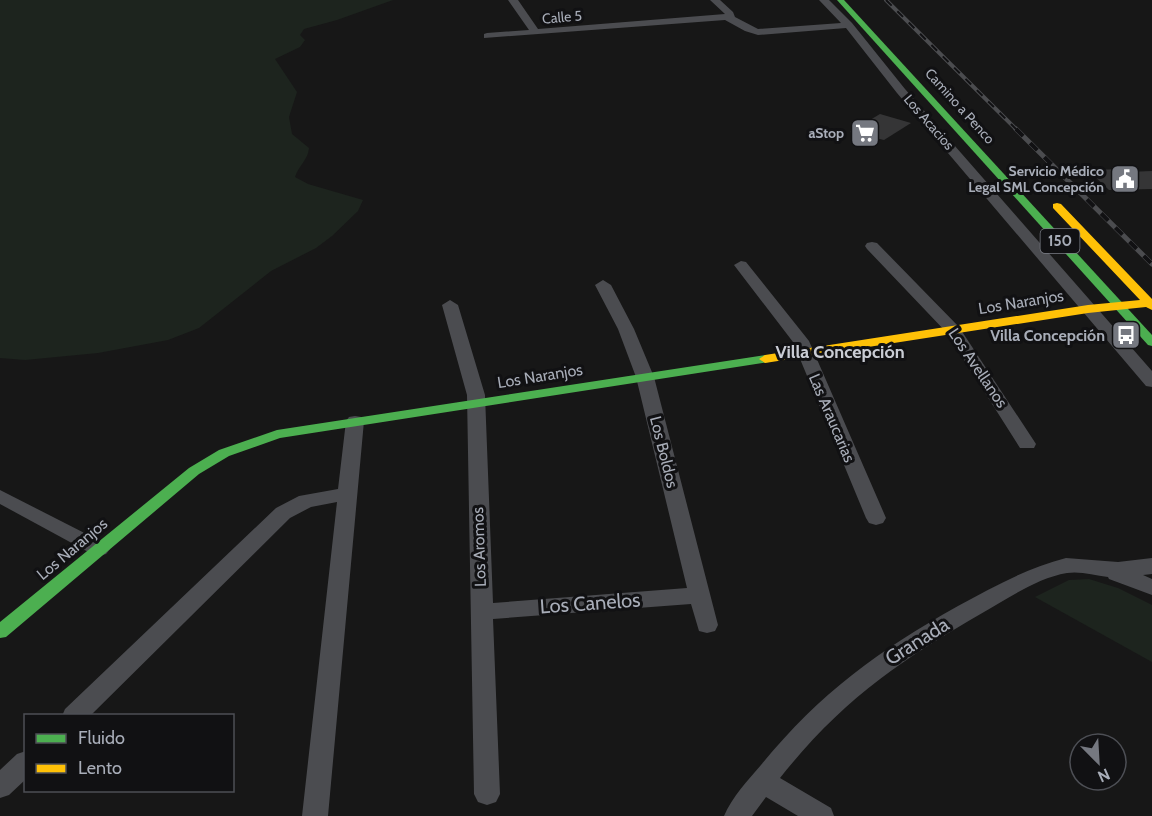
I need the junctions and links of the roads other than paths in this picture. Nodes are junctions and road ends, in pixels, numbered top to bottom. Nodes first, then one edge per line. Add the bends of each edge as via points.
1 (513, 0) edge
2 (715, 0) edge
3 (824, 0) edge
4 (840, 0) edge
5 (730, 17) junction
6 (849, 25) junction
7 (535, 32) junction
8 (488, 36) dead end
9 (917, 84) junction
10 (910, 102) junction
11 (960, 159) junction
12 (1002, 177) junction
13 (1046, 195) dead end
14 (872, 246) dead end
15 (741, 265) dead end
16 (603, 285) dead end
17 (1150, 304) edge
18 (450, 305) dead end
19 (1119, 305) junction
20 (1088, 309) junction
21 (953, 330) junction
22 (1152, 342) edge
23 (806, 352) junction
24 (645, 376) junction
25 (1152, 382) edge
26 (475, 403) junction
27 (355, 421) junction
28 (1027, 444) dead end
29 (347, 494) junction
30 (0, 496) edge
31 (876, 518) dead end
32 (99, 549) junction
33 (1152, 566) edge
34 (1105, 569) junction
35 (1152, 587) edge
36 (699, 595) junction
37 (482, 612) junction
38 (707, 625) dead end
39 (0, 632) edge
40 (76, 714) edge
41 (24, 764) edge
42 (762, 781) junction
43 (0, 787) edge
44 (487, 794) dead end
45 (315, 816) edge
46 (737, 816) edge
47 (821, 816) edge

1 - 7 street
2 - 5 street
3 - 6 street, Los Acacios
4 - 9 main road, Camino a Penco / 150
5 - 6 street via 746,30 758,32
5 - 7 street, Calle 5
6 - 10 street, Los Acacios
7 - 8 street, Calle 5
9 - 10 main road
9 - 12 main road, Camino a Penco / 150
10 - 11 street, Los Acacios
11 - 12 main road
11 - 20 street, Los Acacios
12 - 19 main road, Camino a Penco / 150
13 - 17 main road, 150
14 - 21 street, Los Avellanos
15 - 23 street, Las Araucarias
16 - 24 street, Los Boldos
17 - 19 main road, Los Naranjos
18 - 26 street, Los Aromos via 475,388
19 - 20 main road, Los Naranjos
19 - 22 main road, Camino a Penco / 150
20 - 21 main road, Los Naranjos
20 - 25 street, Los Acacios
21 - 23 main road, Los Naranjos
21 - 28 street, Los Avellanos
23 - 24 main road, Los Naranjos
23 - 31 street, Las Araucarias
24 - 26 main road, Los Naranjos
24 - 36 street, Los Boldos
26 - 27 main road, Los Naranjos
26 - 37 street, Los Aromos
27 - 29 street
27 - 32 main road, Los Naranjos via 277,435 224,453 180,481
29 - 40 street via 306,501 283,513
29 - 45 street
30 - 32 street
32 - 39 main road, Los Naranjos
33 - 34 street, Granada
34 - 35 street
34 - 42 street, Granada via 1067,566 1042,574 997,595 895,654 825,709
36 - 37 street, Los Canelos
36 - 38 street, Los Boldos
37 - 44 street, Los Aromos
41 - 43 street
42 - 46 street, Granada
42 - 47 street

